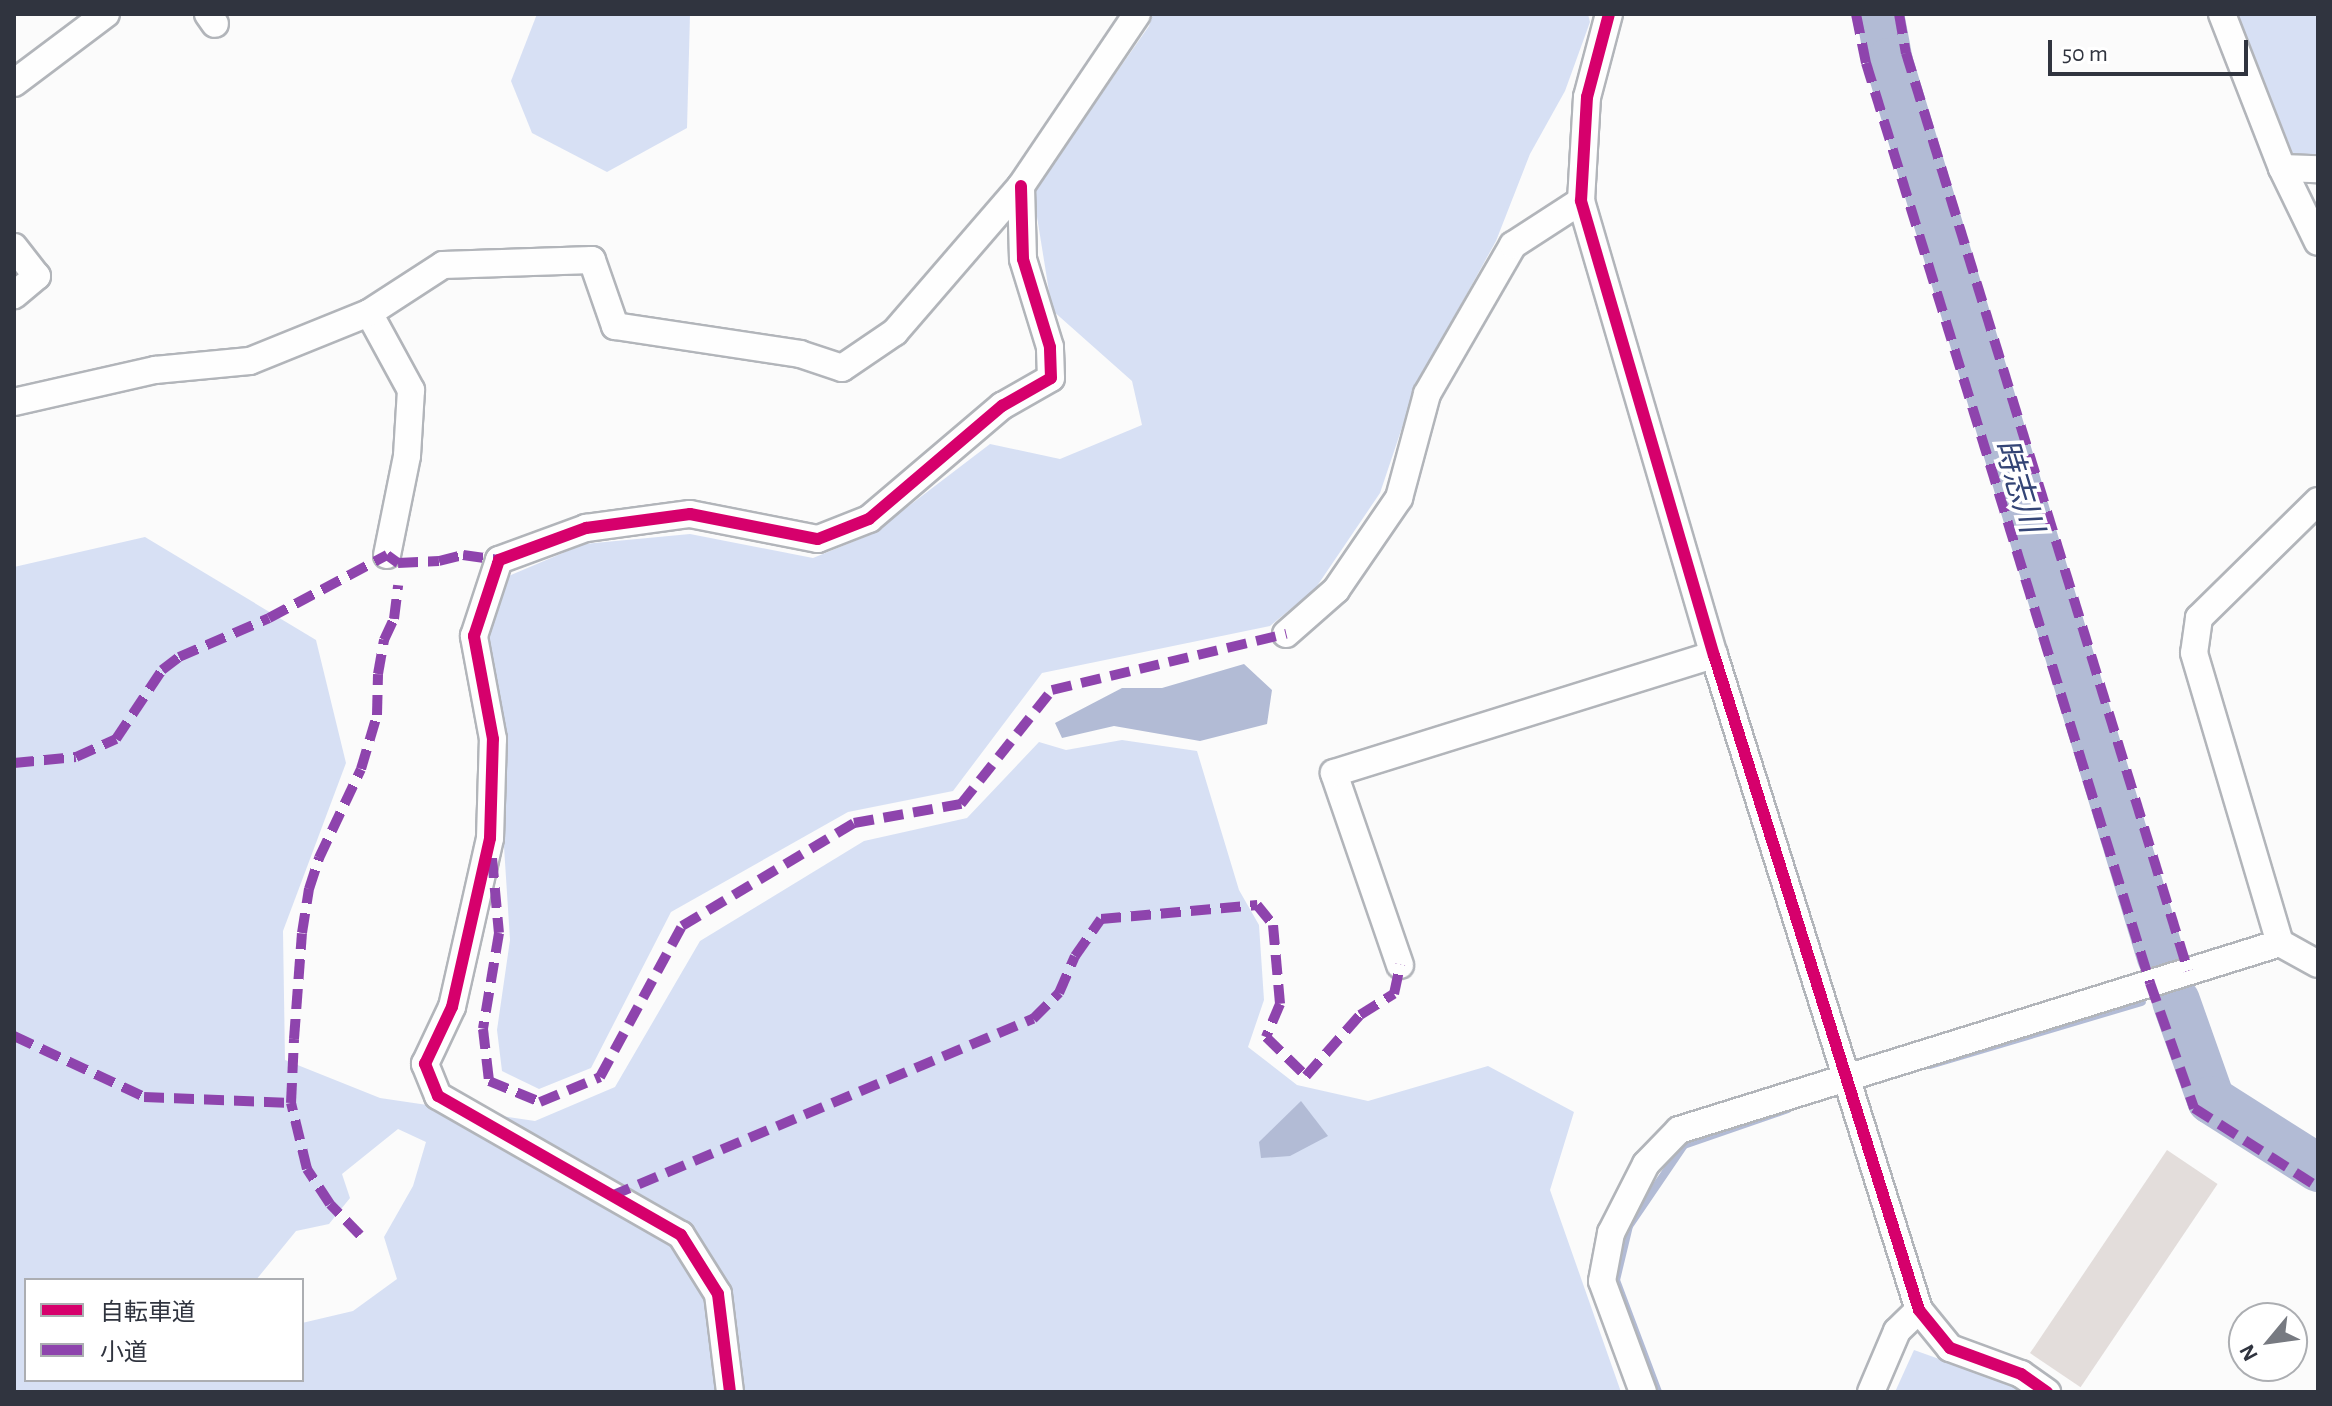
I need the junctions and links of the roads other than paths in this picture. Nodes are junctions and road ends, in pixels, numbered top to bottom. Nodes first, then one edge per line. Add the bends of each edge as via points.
1 (106, 14) edge
2 (1137, 14) edge
3 (1609, 14) edge
4 (2222, 14) edge
5 (72, 24) edge
6 (14, 83) edge
7 (2282, 168) junction
8 (2318, 169) edge
9 (1021, 186) junction
10 (1581, 201) junction
11 (2318, 242) edge
12 (14, 247) edge
13 (14, 295) edge
14 (369, 313) junction
15 (14, 402) edge
16 (2318, 501) edge
17 (387, 555) dead end
18 (1286, 634) dead end
19 (1714, 655) junction
20 (2280, 943) junction
21 (2318, 964) edge
22 (1400, 965) dead end
23 (1847, 1077) junction
24 (1919, 1310) junction
25 (730, 1392) edge
26 (1643, 1392) edge
27 (1871, 1392) edge
28 (2047, 1392) edge

1 - 5 street
2 - 9 street
3 - 10 street via 1587,97
4 - 7 street
5 - 6 street
7 - 8 street
7 - 11 street
9 - 14 street via 895,332 842,368 800,354 615,326 592,260 443,265
9 - 25 street via 1023,259 1050,347 1051,378 1002,406 869,519 818,539 690,514 586,528 499,560 474,636 493,739 490,838 452,1007 425,1064 438,1096 681,1235 718,1294
10 - 18 street via 1513,245 1427,394 1399,498 1336,590
10 - 19 street
12 - 13 street via 37,276
14 - 15 street via 250,361 155,370
14 - 17 street via 411,390 407,456
16 - 20 street via 2199,618 2194,653
19 - 22 street via 1334,773
19 - 23 street
20 - 21 street
20 - 23 street
23 - 24 street
23 - 26 street via 1679,1130 1646,1164 1611,1233 1602,1281
24 - 27 street via 1897,1331
24 - 28 street via 1950,1348 2021,1374

